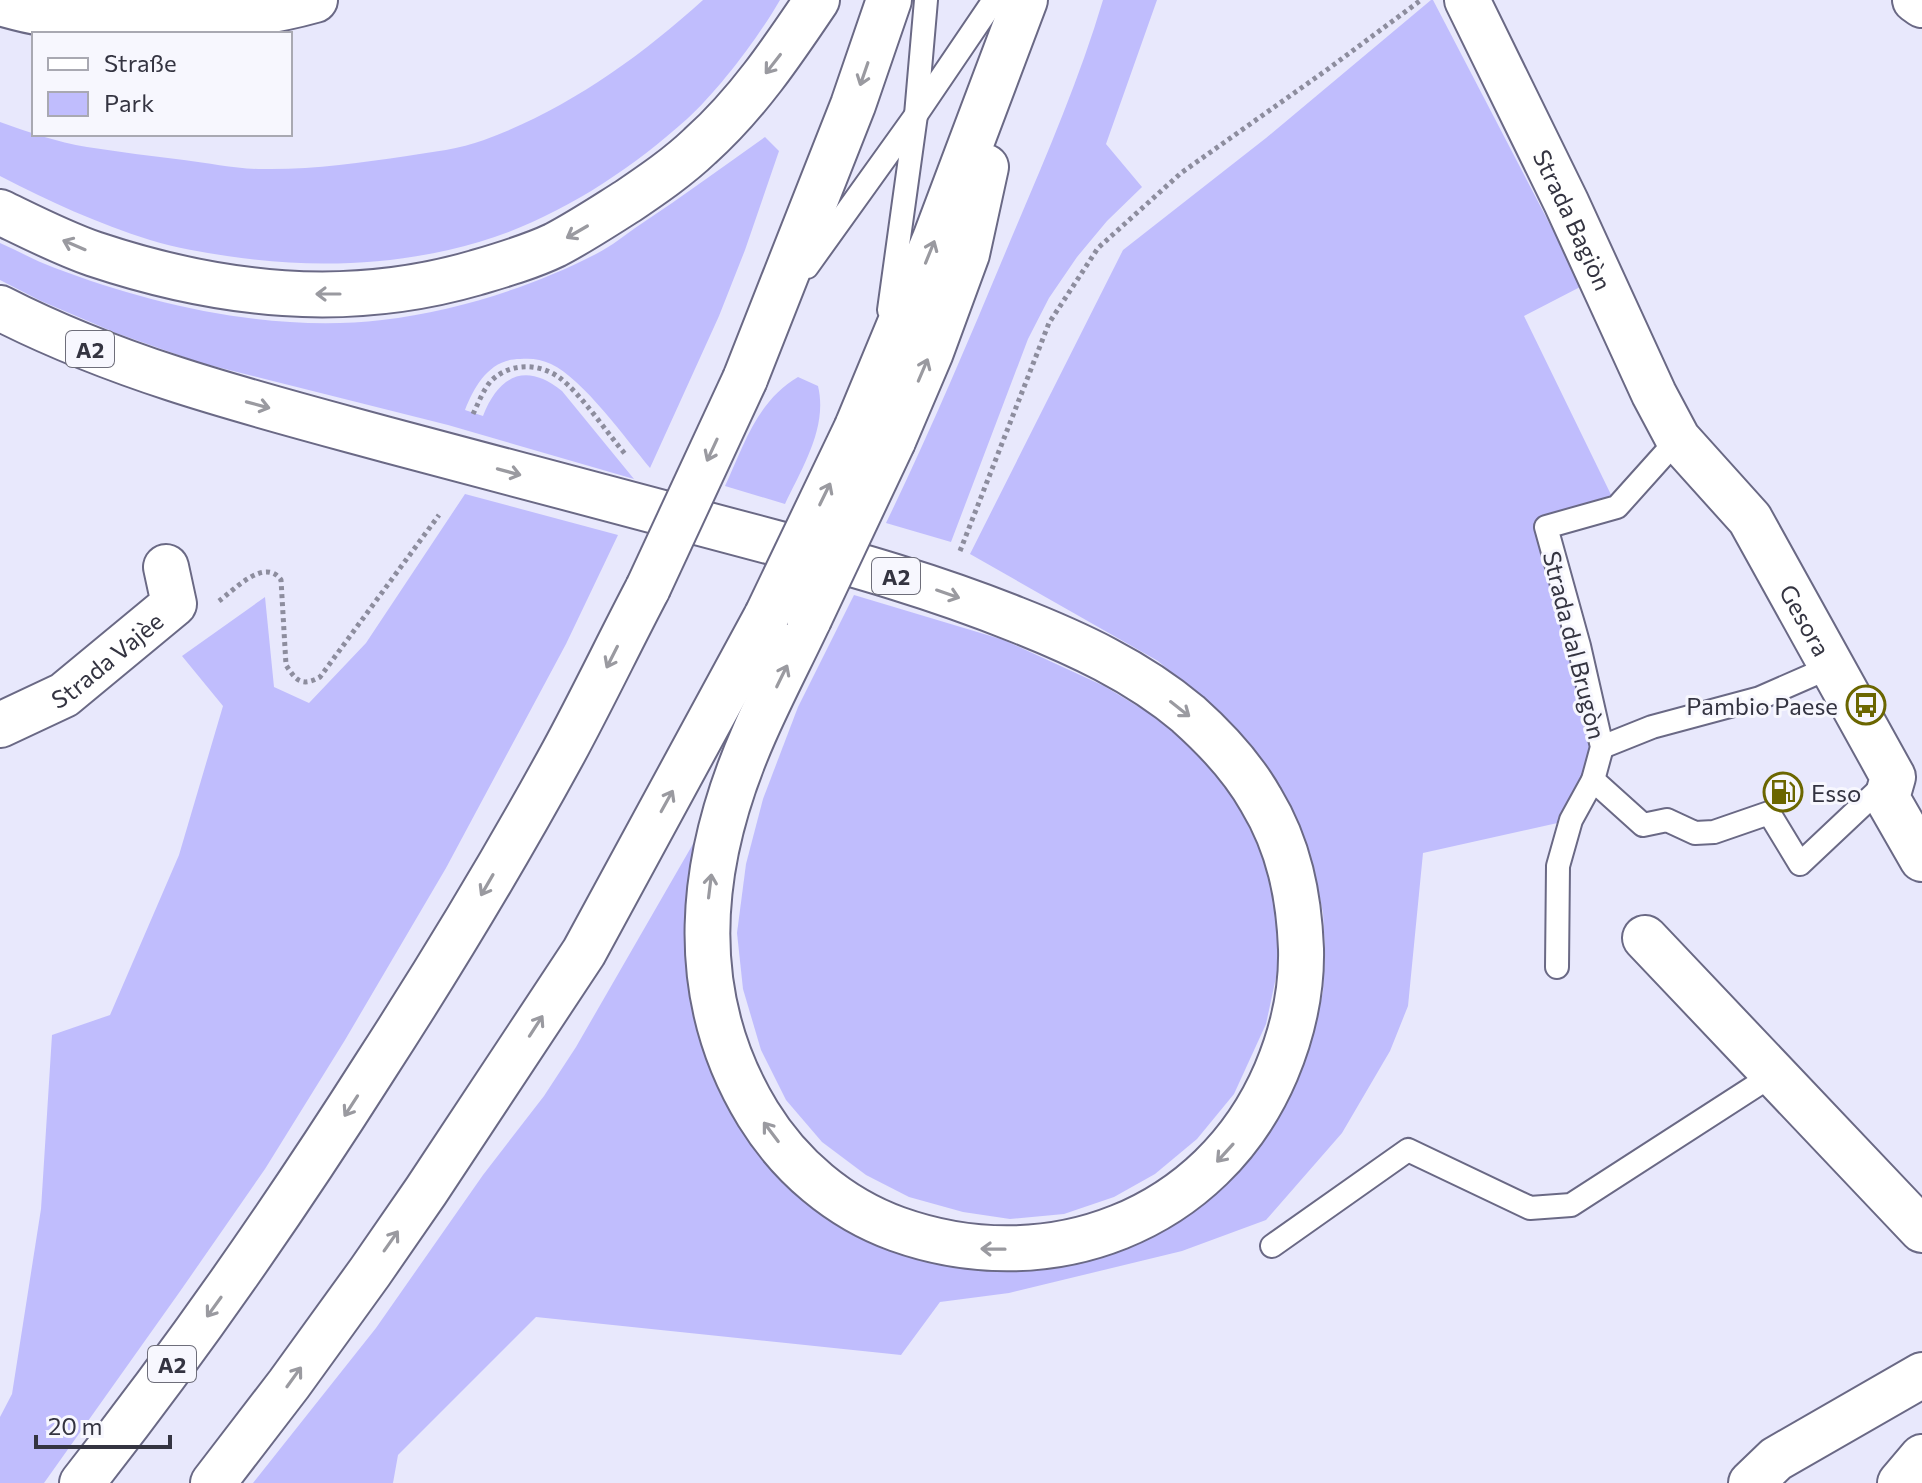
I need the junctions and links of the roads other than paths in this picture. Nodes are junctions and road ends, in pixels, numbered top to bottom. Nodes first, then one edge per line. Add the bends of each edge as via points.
1 (315, 0) edge
2 (817, 0) edge
3 (889, 0) edge
4 (926, 0) edge
5 (1467, 0) edge
6 (1915, 0) edge
7 (0, 3) edge
8 (1013, 5) edge
9 (1922, 5) edge
10 (916, 115) junction
11 (0, 212) edge
12 (0, 308) edge
13 (749, 369) junction
14 (872, 424) junction
15 (1678, 439) junction
16 (170, 585) road end
17 (788, 617) junction
18 (1833, 666) junction
19 (0, 725) edge
20 (1602, 747) junction
21 (1908, 774) edge
22 (1593, 780) junction
23 (1922, 859) edge
24 (1645, 938) dead end
25 (1557, 967) dead end
26 (1774, 1074) junction
27 (1922, 1230) edge
28 (1272, 1246) dead end
29 (1922, 1375) edge
30 (1922, 1457) edge
31 (82, 1483) edge
32 (213, 1483) edge
33 (1751, 1483) edge
34 (1900, 1483) edge

1 - 7 main road via 232,17 139,21 43,14
2 -> 11 main road via 744,101 656,182 555,244 442,283 324,295 206,284 92,253
3 -> 13 main road, A2
4 - 10 lane
5 - 15 main road, Strada Bagiòn
6 - 9 main road
8 - 10 lane
14 -> 8 main road, A2 via 931,352 967,254
10 - 13 lane via 823,242
10 - 14 lane
12 -> 17 main road, A2 via 129,364 237,399 870,568 961,598 1086,649 1139,678 1187,714 1245,777 1286,853 1300,910 1302,971 1287,1045 1249,1123 1225,1154 1164,1204 1096,1237 1057,1246 979,1248 938,1241 863,1215 831,1195 768,1130 724,1045 713,1001 707,911 723,821
13 -> 31 main road, A2, bridge via 648,588 562,754 445,959 259,1243
17 -> 14 main road, A2, bridge
15 - 18 main road, Gesora via 1750,519
15 - 20 lane, Strada dal Brugòn via 1617,507 1546,527
16 - 19 main road, Strada Vajèe via 64,695
32 -> 17 main road, A2 via 426,1191 584,952
18 - 20 lane via 1760,698 1652,727
18 - 21 main road, Gesora
20 - 22 lane, Strada dal Brugòn
21 - 22 lane via 1800,864 1769,813 1714,832 1695,833 1667,820 1643,825
21 - 23 main road, Gesora via 1887,798
22 - 25 lane, Strada dal Brugòn via 1571,820 1558,866
24 - 26 main road
26 - 27 main road
26 - 28 lane via 1571,1205 1530,1208 1408,1150
29 - 33 main road via 1776,1459
30 - 34 main road

